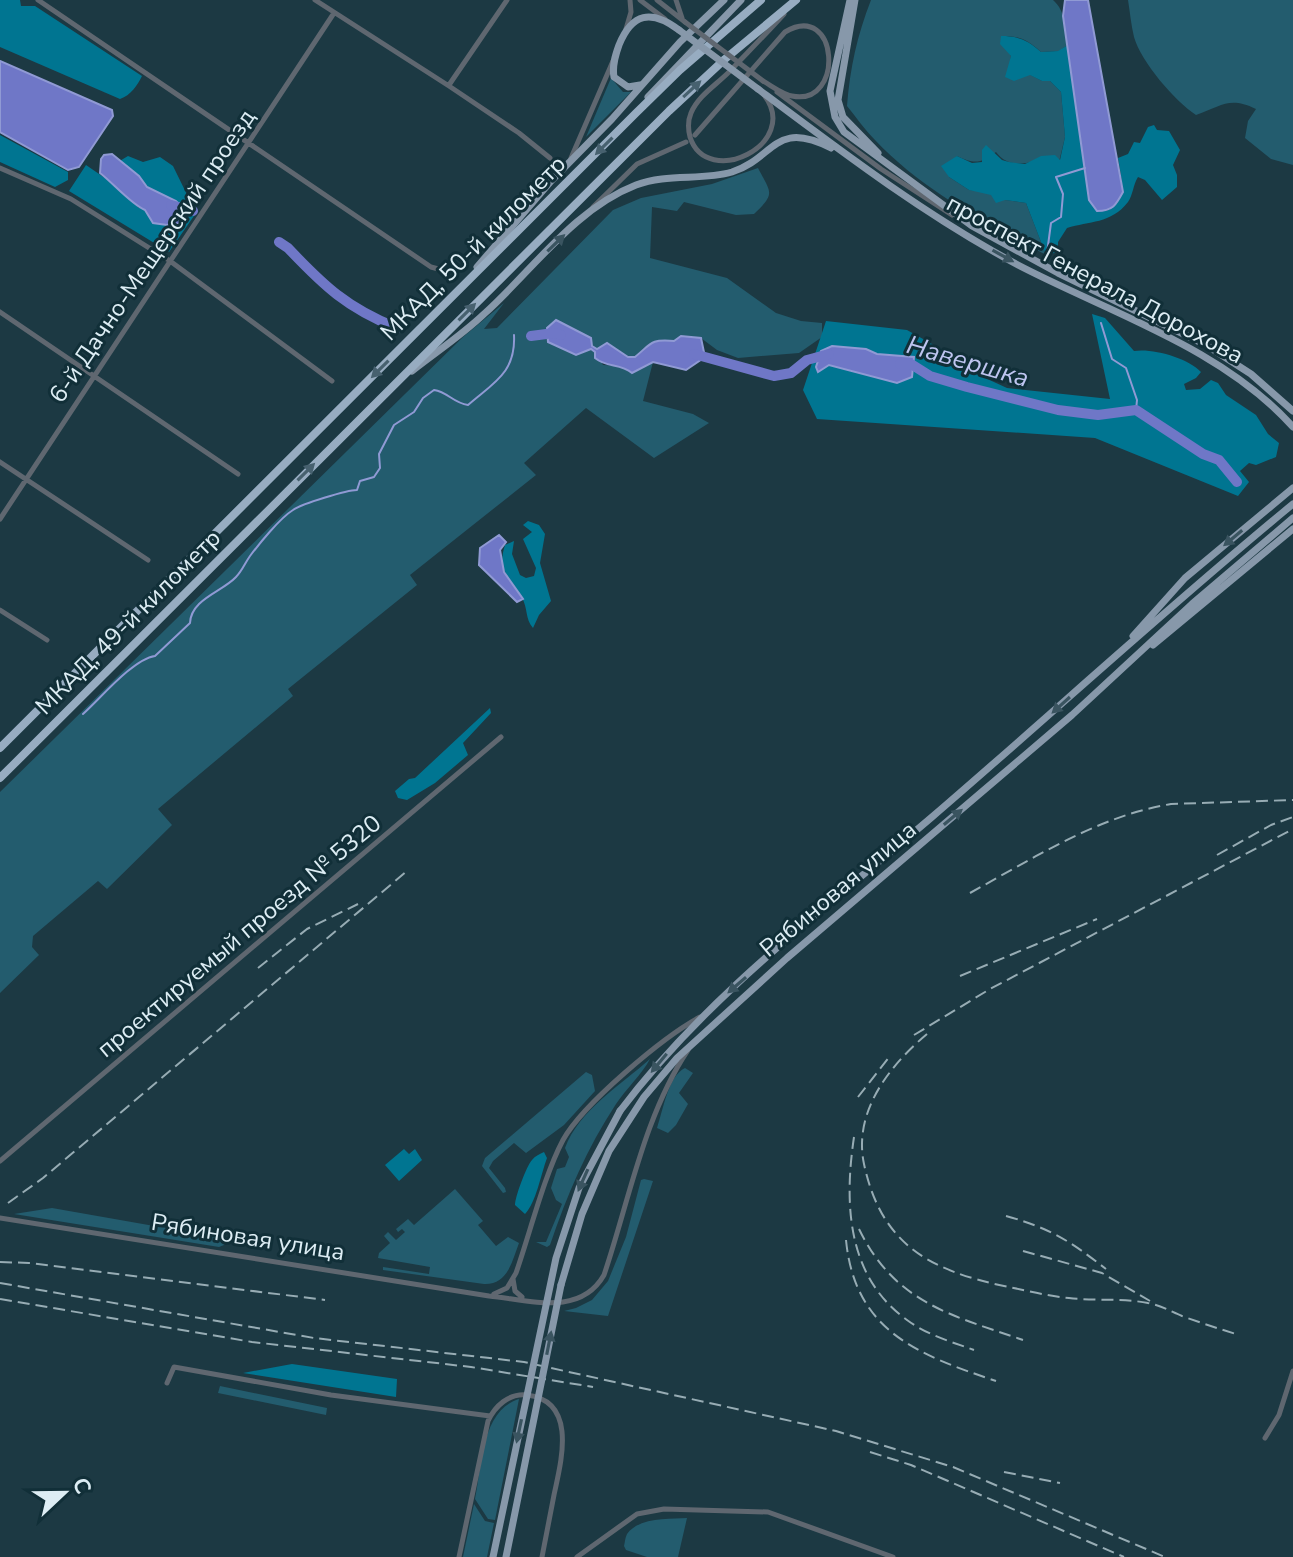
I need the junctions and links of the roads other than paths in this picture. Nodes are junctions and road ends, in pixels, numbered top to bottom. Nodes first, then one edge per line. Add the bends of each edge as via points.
1 (38, 0) edge
2 (315, 0) edge
3 (507, 0) edge
4 (630, 0) edge
5 (640, 0) edge
6 (657, 0) edge
7 (676, 0) edge
8 (724, 0) edge
9 (741, 0) edge
10 (761, 0) edge
11 (796, 0) edge
12 (853, 0) edge
13 (334, 13) junction
14 (685, 22) junction
15 (670, 23) junction
16 (626, 29) junction
17 (615, 56) junction
18 (648, 79) junction
19 (763, 81) junction
20 (449, 86) junction
21 (758, 89) junction
22 (636, 113) junction
23 (695, 135) dead end
24 (686, 142) dead end
25 (249, 143) junction
26 (550, 158) dead end
27 (570, 161) junction
28 (860, 166) junction
29 (0, 168) edge
30 (897, 171) junction
31 (579, 222) junction
32 (972, 226) junction
33 (170, 261) junction
34 (452, 269) dead end
35 (446, 302) junction
36 (0, 312) edge
37 (95, 376) junction
38 (332, 381) dead end
39 (392, 387) junction
40 (1293, 411) edge
41 (1293, 427) edge
42 (0, 462) edge
43 (238, 474) dead end
44 (27, 479) junction
45 (1293, 488) edge
46 (1293, 504) edge
47 (236, 512) joint
48 (1293, 518) edge
49 (0, 519) edge
50 (251, 528) joint
51 (1293, 529) edge
52 (148, 560) dead end
53 (0, 610) edge
54 (47, 640) dead end
55 (1119, 653) junction
56 (1135, 657) junction
57 (501, 737) dead end
58 (0, 748) edge
59 (0, 778) edge
60 (700, 1017) junction
61 (694, 1042) junction
62 (0, 1161) edge
63 (0, 1218) edge
64 (514, 1278) junction
65 (489, 1296) junction
66 (527, 1300) junction
67 (1293, 1371) edge
68 (167, 1383) dead end
69 (490, 1416) junction
70 (1265, 1438) dead end
71 (459, 1557) edge
72 (493, 1557) edge
73 (506, 1557) edge
74 (542, 1557) edge
75 (577, 1557) edge
76 (893, 1557) edge

1 - 25 street
2 - 13 street
3 - 20 street
4 - 16 street
5 - 15 street
6 - 14 street, проспект Генерала Дорохова
7 - 14 street
8 - 18 main road
9 - 22 main road
10 - 22 highway, МКАД, 50-й километр
11 - 21 street via 694,106 689,127 699,150 719,161 734,161 766,139 773,110
39 -> 11 highway, МКАД, 50-й километр via 669,111
12 - 30 main road via 838,89 840,109 850,127
12 - 30 main road via 830,91 832,110 844,132
13 - 20 street
13 - 25 street, 6-й Дачно-Мещерский проезд
14 - 19 street, проспект Генерала Дорохова, bridge
15 - 16 main road via 647,16
15 - 21 main road, проспект Генерала Дорохова, bridge
16 - 17 main road
17 - 18 main road via 614,77 622,85 633,87
17 - 27 street
18 - 27 main road
19 - 23 street via 792,96 818,89 829,59 823,36 803,26 785,32
19 - 32 street, проспект Генерала Дорохова via 881,169
20 - 26 street
21 - 28 main road, проспект Генерала Дорохова
22 -> 35 highway, МКАД, 50-й километр
24 - 31 street via 637,164
25 - 33 street, 6-й Дачно-Мещерский проезд
25 - 34 street via 431,267
27 - 35 main road
28 - 31 main road via 815,141 791,138 734,171 639,184
28 -> 41 main road, проспект Генерала Дорохова via 1009,259 1216,363 1266,399
29 - 33 street via 71,199
30 - 32 main road
39 -> 31 main road via 483,316
32 - 40 main road, проспект Генерала Дорохова via 1223,355
33 - 37 street, 6-й Дачно-Мещерский проезд
33 - 38 street
35 -> 47 highway, МКАД, 50-й километр
36 - 37 street
37 - 43 street
37 - 44 street, 6-й Дачно-Мещерский проезд
50 -> 39 highway, МКАД, 50-й километр
42 - 44 street
44 - 49 street, 6-й Дачно-Мещерский проезд
44 - 52 street
45 -> 55 main road via 1185,578
46 - 55 main road, Рябиновая улица
47 - 58 highway, МКАД, 49-й километр
48 - 56 main road, Рябиновая улица
50 - 59 highway, МКАД, 49-й километр
51 - 56 main road
53 - 54 street
55 -> 60 main road, Рябиновая улица
61 -> 56 main road, Рябиновая улица
57 - 62 street, проектируемый проезд № 5320
60 - 64 street, Рябиновая улица via 650,1052 570,1129
60 -> 72 main road, bridge via 620,1111 588,1168 559,1245
61 - 66 street, Рябиновая улица via 665,1092 599,1284 573,1302
73 -> 61 main road, bridge via 567,1259 590,1193 630,1118
63 - 65 street, Рябиновая улица
64 - 65 street via 507,1288
64 - 66 street via 515,1291
65 - 66 street, Рябиновая улица
67 - 70 street via 1279,1415
68 - 69 street via 174,1367
69 - 71 street
69 - 74 street via 510,1397 530,1395 549,1405 561,1423 563,1454
75 - 76 street via 637,1514 664,1509 768,1512

